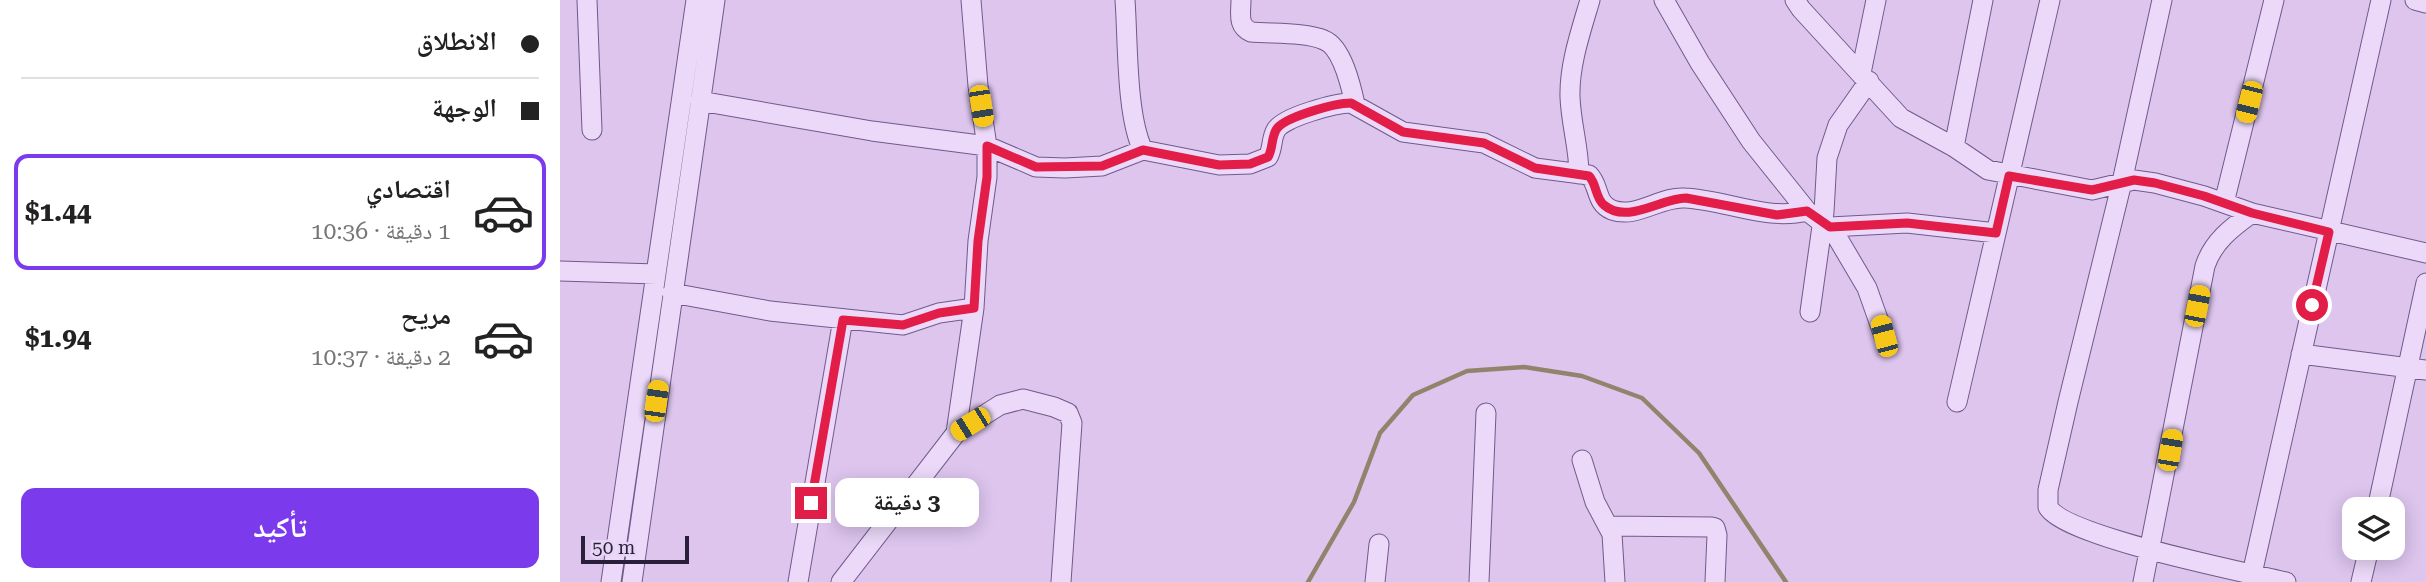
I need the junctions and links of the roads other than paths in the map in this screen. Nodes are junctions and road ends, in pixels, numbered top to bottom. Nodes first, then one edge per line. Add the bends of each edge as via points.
1 (587, 0) edge
2 (696, 0) edge
3 (715, 0) edge
4 (971, 0) edge
5 (1125, 0) edge
6 (1241, 0) edge
7 (1590, 0) edge
8 (1664, 0) edge
9 (1796, 0) edge
10 (1876, 0) edge
11 (1983, 0) edge
12 (2050, 0) edge
13 (2162, 0) edge
14 (2274, 0) edge
15 (2381, 0) edge
16 (2415, 0) edge
17 (2426, 2) edge
18 (1865, 77) junction
19 (700, 101) junction
20 (1355, 104) junction
21 (592, 130) dead end
22 (987, 146) junction
23 (1954, 147) junction
24 (1143, 150) junction
25 (1579, 174) junction
26 (2009, 176) junction
27 (2122, 183) junction
28 (2224, 203) junction
29 (2252, 213) junction
30 (1820, 220) junction
31 (2329, 232) junction
32 (1996, 233) junction
33 (2426, 253) edge
34 (560, 271) edge
35 (656, 274) junction
36 (2426, 283) edge
37 (672, 293) junction
38 (974, 308) junction
39 (1810, 312) dead end
40 (843, 320) junction
41 (1884, 336) dead end
42 (2301, 354) junction
43 (2417, 368) edge
44 (1957, 402) dead end
45 (1486, 413) dead end
46 (956, 433) junction
47 (1582, 460) dead end
48 (2380, 497) edge
49 (1609, 526) junction
50 (1379, 544) dead end
51 (2150, 550) junction
52 (2366, 560) edge
53 (2252, 574) junction
54 (611, 582) edge
55 (632, 582) edge
56 (798, 582) edge
57 (841, 582) edge
58 (1061, 582) edge
59 (1376, 582) edge
60 (1479, 582) edge
61 (1615, 582) edge
62 (1716, 582) edge
63 (2143, 582) edge
64 (2286, 582) edge
65 (2361, 582) edge

1 - 21 street
2 - 35 street
3 - 19 street
4 - 22 street
5 - 24 street via 1133,117
6 - 20 street via 1245,30 1329,43 1341,61
7 - 25 street via 1570,83
8 - 30 street via 1751,141
9 - 18 street
10 - 18 street
11 - 23 street
12 - 26 street
13 - 27 street
14 - 28 street
15 - 31 street
16 - 17 street
18 - 23 street via 1901,118
18 - 30 street via 1829,149
19 - 22 street
19 - 37 street
20 - 24 street via 1327,107 1281,124 1268,157 1250,164 1219,165
20 - 25 street via 1403,132 1484,143 1535,168
22 - 24 street via 1036,167 1065,168 1102,166
22 - 38 street
23 - 26 street via 1988,170
25 - 30 street via 1591,177 1599,199 1614,211 1634,211 1686,198
26 - 27 street via 2092,190
26 - 32 street
27 - 28 street via 2155,183
27 - 51 street via 2047,503 2054,516
28 - 29 street
29 - 31 street
29 - 51 street via 2220,239 2204,266
30 - 32 street
30 - 39 street
30 - 41 street via 1867,289
31 - 33 street
31 - 42 street
32 - 44 street
34 - 35 street
35 - 54 street
36 - 43 street
37 - 40 street
37 - 55 street
38 - 40 street via 903,325
38 - 46 street
40 - 56 street
42 - 43 street
42 - 53 street
43 - 48 street
45 - 60 street
46 - 57 street
46 - 58 street via 1000,405 1023,399 1068,413 1072,424
47 - 49 street via 1595,502
49 - 61 street via 1615,544
49 - 62 street via 1715,528
50 - 59 street
51 - 53 street
51 - 63 street
52 - 65 street
53 - 64 street

